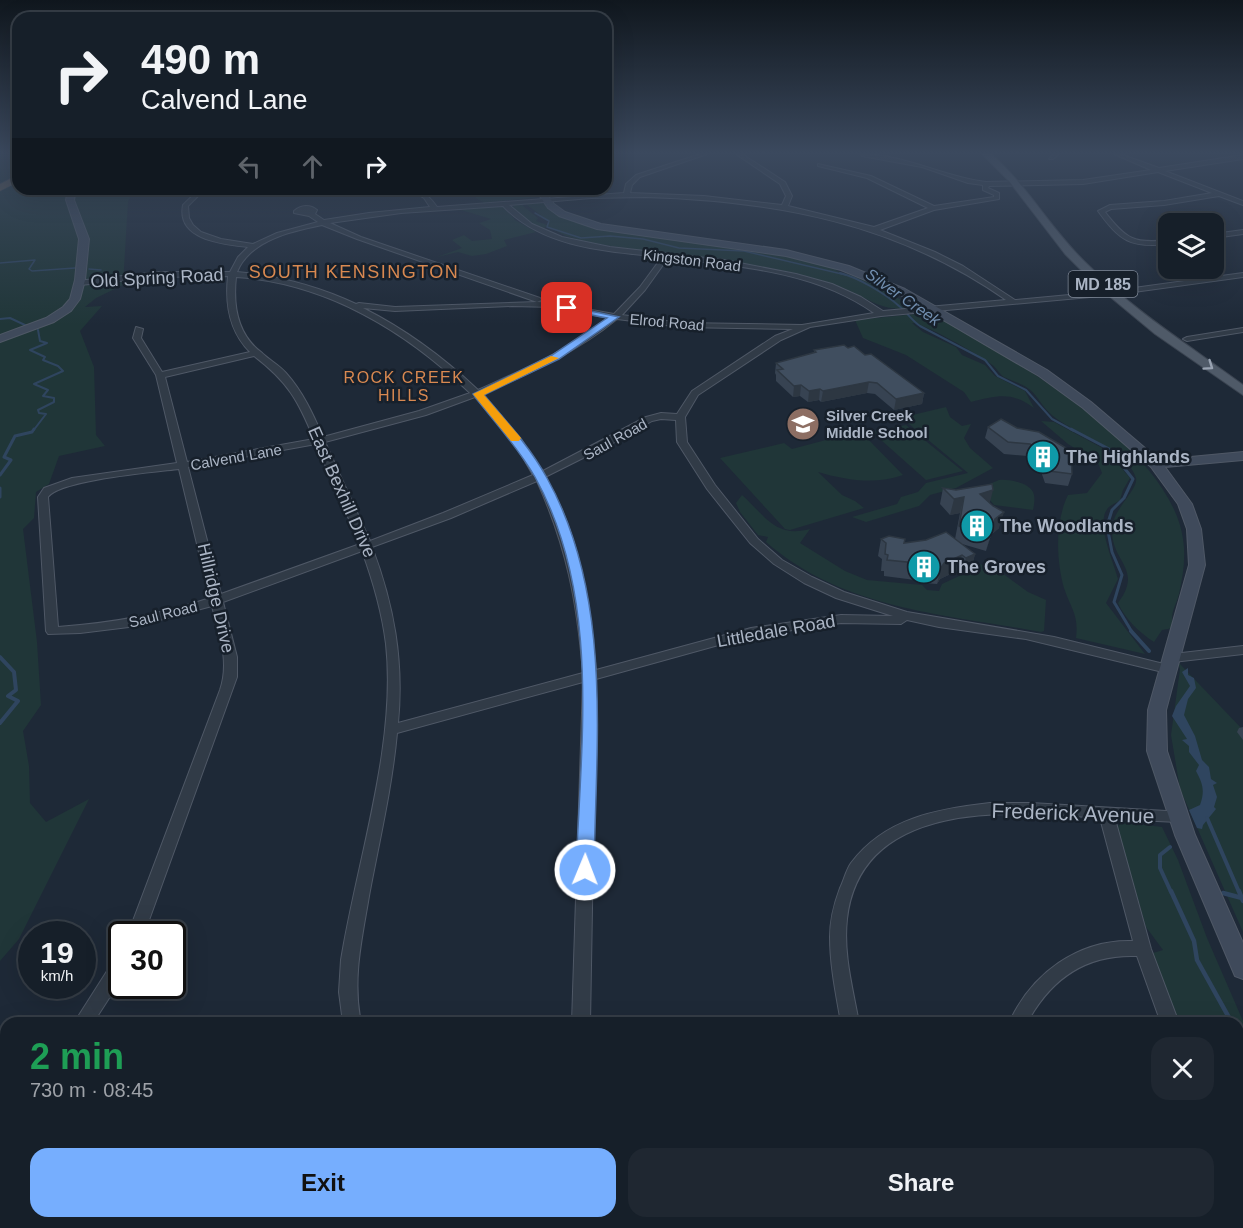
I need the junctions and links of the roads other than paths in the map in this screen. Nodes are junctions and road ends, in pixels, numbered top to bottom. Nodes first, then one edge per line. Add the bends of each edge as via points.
1 (74, 211) edge
2 (185, 211) edge
3 (417, 211) edge
4 (511, 211) edge
5 (559, 211) edge
6 (801, 211) edge
7 (924, 211) edge
8 (1042, 211) edge
9 (1102, 211) edge
10 (311, 214) dead end
11 (324, 223) junction
12 (873, 230) junction
13 (1243, 232) edge
14 (1224, 235) edge
15 (1158, 243) edge
16 (255, 246) junction
17 (666, 256) junction
18 (232, 274) junction
19 (1243, 275) edge
20 (80, 283) junction
21 (1117, 292) junction
22 (514, 293) junction
23 (1013, 302) junction
24 (352, 304) junction
25 (504, 304) junction
26 (553, 305) junction
27 (395, 309) junction
28 (935, 310) junction
29 (881, 314) junction
30 (615, 317) junction
31 (377, 318) junction
32 (808, 325) junction
33 (760, 327) junction
34 (139, 329) dead end
35 (1243, 330) edge
36 (777, 338) junction
37 (0, 339) edge
38 (1187, 339) junction
39 (255, 353) junction
40 (160, 375) junction
41 (1243, 377) edge
42 (1243, 391) edge
43 (478, 394) junction
44 (680, 417) junction
45 (319, 441) junction
46 (1243, 456) edge
47 (1156, 464) junction
48 (183, 466) junction
49 (541, 477) junction
50 (368, 545) junction
51 (844, 597) junction
52 (217, 600) junction
53 (841, 619) junction
54 (946, 624) junction
55 (52, 631) joint
56 (1243, 650) edge
57 (1170, 664) junction
58 (590, 675) junction
59 (391, 730) junction
60 (1106, 813) junction
61 (1179, 816) junction
62 (141, 921) edge
63 (1143, 949) junction
64 (1243, 969) edge
65 (108, 984) edge
66 (87, 1017) edge
67 (351, 1017) edge
68 (581, 1017) edge
69 (849, 1017) edge
70 (1021, 1017) edge
71 (1168, 1017) edge

1 - 20 street via 84,239
2 - 16 street via 189,227 206,237
3 - 11 street
4 - 17 street, Kingston Road via 526,224 583,244
5 - 28 street via 600,227 749,246 818,260 875,280
6 - 12 street
7 - 12 street
8 - 21 main road, MD 185 via 1080,264
9 - 15 street via 1131,243
10 - 11 street
11 - 16 street
11 - 22 street
12 - 23 street via 932,252
13 - 14 street
16 - 18 street
17 - 29 street, Kingston Road via 802,278 849,294
17 - 30 street, Calvend Lane via 640,293
18 - 20 street, Old Spring Road via 137,276
18 - 24 street, Old Spring Road via 291,282
18 - 39 street, East Bexhill Drive via 233,320
19 - 21 street
20 - 37 street via 75,298 59,315
21 - 23 street
21 - 38 main road, MD 185
21 -> 42 main road, MD 185
22 - 25 street
22 - 26 street
23 - 28 street
24 - 27 street, Elrod Road
24 - 31 street, Old Spring Road
25 - 26 street, Elrod Road
25 - 27 street, Elrod Road
26 - 30 street, Elrod Road
27 - 31 street, Elrod Road via 382,312
28 - 29 street
28 - 47 street via 1043,373
29 - 32 street
30 - 33 street, Elrod Road via 681,325
30 - 43 street, Calvend Lane via 556,357
31 - 43 street, Old Spring Road via 430,352
32 - 33 street, Elrod Road
32 - 36 street
33 - 36 street
34 - 40 street, Hillridge Drive via 137,338
35 - 38 street
36 - 44 street via 700,389
38 - 41 main road, MD 185
39 - 40 street
39 - 45 street, East Bexhill Drive via 275,367 294,389
40 - 48 street, Hillridge Drive
43 - 45 street, Calvend Lane
43 - 49 street, Old Spring Road
44 - 49 street, Saul Road via 649,419
44 - 51 street via 679,435 688,455 754,541 778,562
45 - 48 street, Calvend Lane
45 - 50 street, East Bexhill Drive
46 - 47 street
47 - 57 street via 1185,504 1197,550 1192,587
48 - 52 street, Hillridge Drive
48 - 55 street, Calvend Lane via 72,481 48,490 43,497
49 - 50 street, Saul Road
49 - 58 street, Old Spring Road via 563,525 574,563 587,630
50 - 52 street, Saul Road
50 - 59 street, East Bexhill Drive via 390,618 394,682
51 - 53 street via 847,612
51 - 54 street
52 - 55 street, Saul Road via 143,621
52 - 62 street, Hillridge Drive via 231,657 231,677
53 - 54 street, Littledale Road
53 - 58 street, Littledale Road via 751,632
54 - 57 street, Littledale Road via 1009,632
56 - 57 street
57 - 61 street via 1155,728 1157,751
58 - 59 street, Littledale Road
58 - 68 street, Old Spring Road
59 - 67 street, East Bexhill Drive via 346,975
60 - 61 street, Frederick Avenue
60 - 63 street
60 - 69 street, Frederick Avenue via 1035,808 955,813 932,817 883,838 852,876 840,908 839,953
61 - 64 street
63 - 70 street via 1107,950 1076,962 1048,978
63 - 71 street
65 - 66 street

